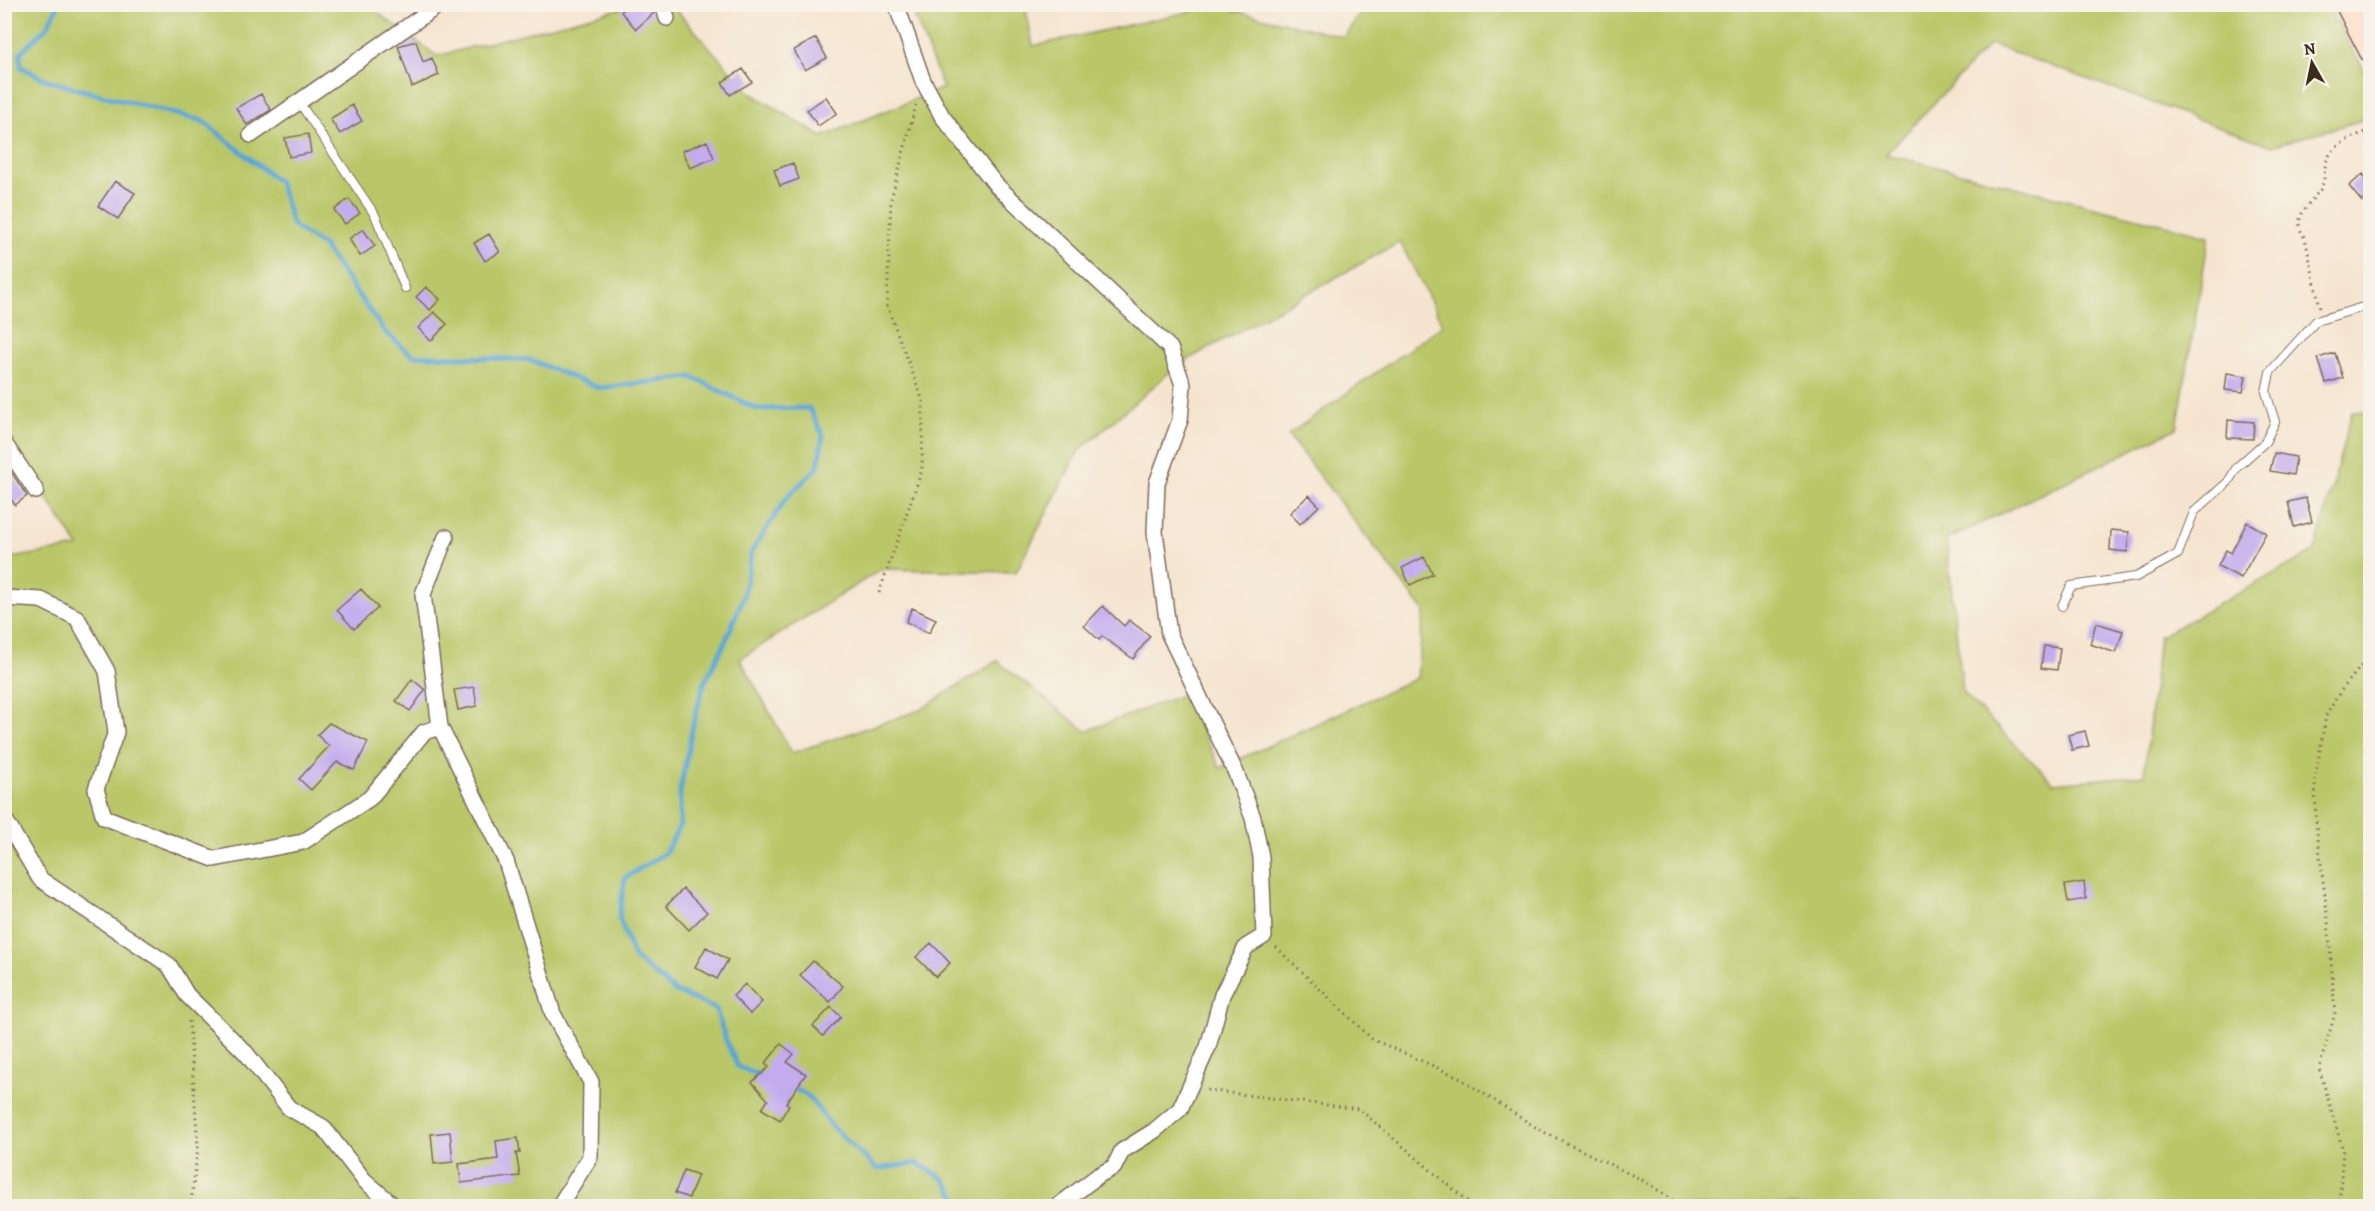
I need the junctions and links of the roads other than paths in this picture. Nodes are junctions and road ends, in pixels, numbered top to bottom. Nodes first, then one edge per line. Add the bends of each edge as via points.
1 (440, 4) edge
2 (896, 4) edge
3 (2346, 4) edge
4 (2370, 51) edge
5 (299, 102) junction
6 (252, 135) dead end
7 (405, 288) dead end
8 (2370, 305) edge
9 (4, 443) edge
10 (36, 491) dead end
11 (446, 537) dead end
12 (4, 598) edge
13 (2062, 606) dead end
14 (440, 728) junction
15 (4, 819) edge
16 (394, 1206) edge
17 (559, 1206) edge
18 (1058, 1206) edge

1 - 5 street
2 - 18 street via 923,81 942,116 996,185 1170,348 1183,385 1180,420 1157,483 1155,532 1169,634 1236,772 1253,818 1261,857 1264,936 1246,948 1222,995 1208,1047 1180,1109 1122,1151 1114,1167
3 - 4 street
5 - 6 street
5 - 7 lane via 375,214
8 - 13 lane via 2316,321 2270,372 2266,392 2275,422 2265,442 2194,512 2178,554 2136,577 2071,586
9 - 10 street
11 - 14 street via 423,594
12 - 14 street via 41,600 77,618 107,671 116,732 96,789 104,817 214,860 303,842 370,798 424,732
14 - 17 street via 506,861 553,1014 591,1082 590,1157
15 - 16 street via 40,879 169,965 187,995 246,1053 289,1108 323,1127 364,1180

